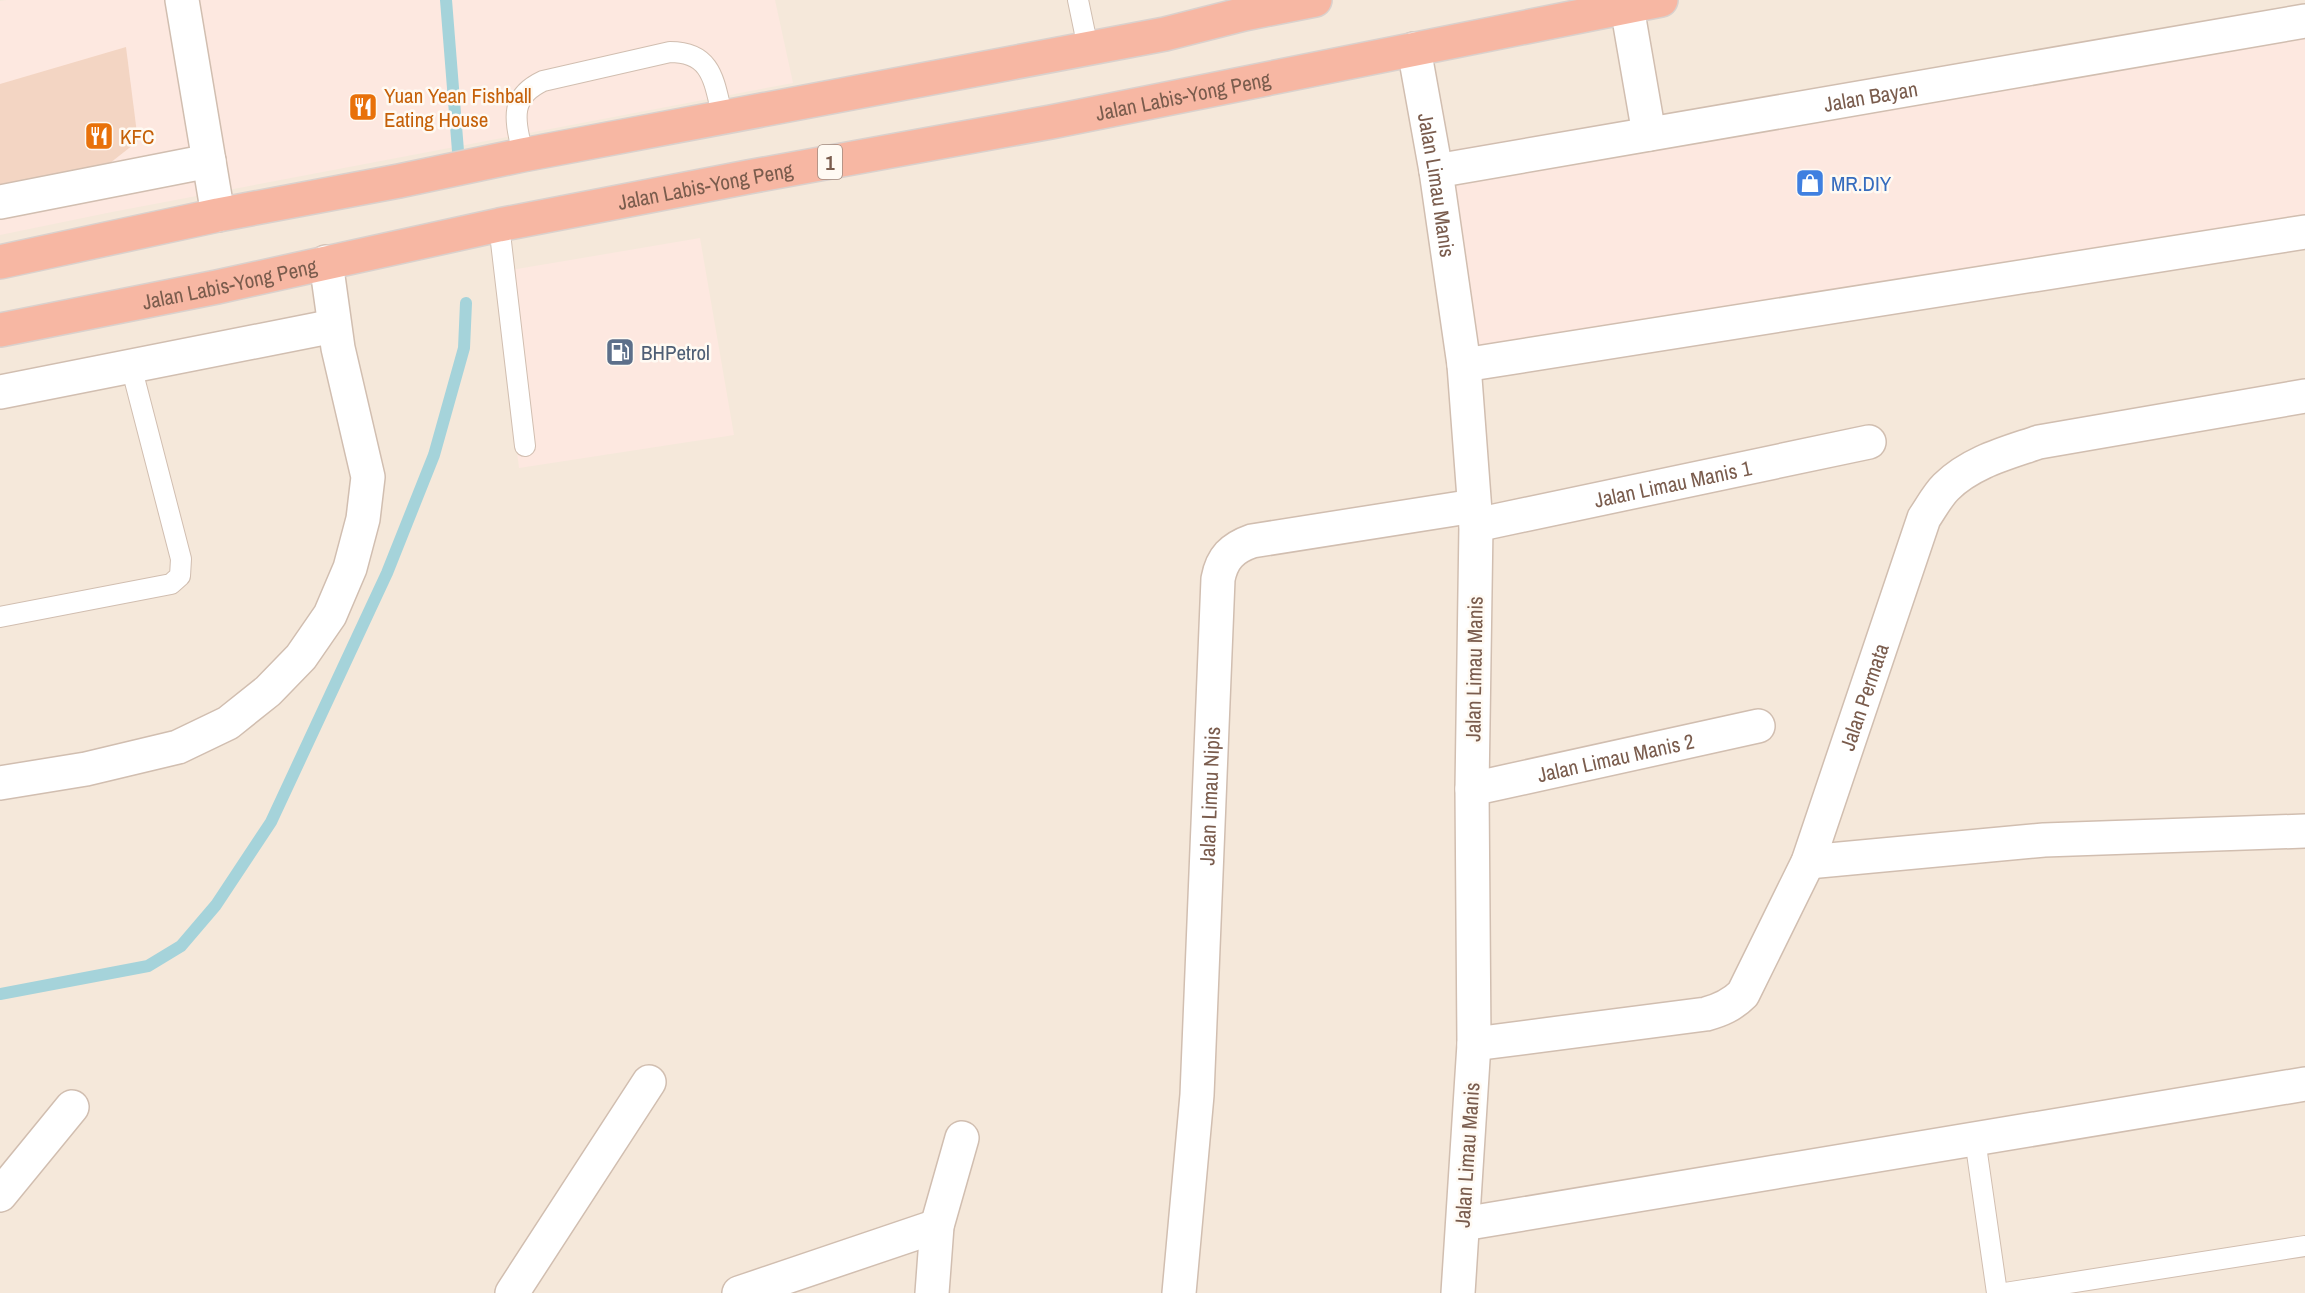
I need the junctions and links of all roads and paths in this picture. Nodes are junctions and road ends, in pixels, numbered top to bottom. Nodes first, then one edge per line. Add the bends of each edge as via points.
1 (182, 0) edge
2 (1078, 0) edge
3 (1315, 0) edge
4 (1660, 0) edge
5 (1242, 7) edge
6 (1627, 7) junction
7 (2305, 21) edge
8 (1088, 48) junction
9 (1414, 49) junction
10 (723, 118) junction
11 (1649, 134) junction
12 (523, 155) junction
13 (209, 161) junction
14 (1436, 171) junction
15 (0, 202) edge
16 (218, 215) junction
17 (499, 225) junction
18 (2305, 232) edge
19 (0, 262) edge
20 (326, 262) junction
21 (334, 326) junction
22 (0, 330) edge
23 (1464, 365) junction
24 (131, 366) junction
25 (0, 392) edge
26 (2305, 396) edge
27 (1869, 442) dead end
28 (525, 446) dead end
29 (1475, 516) junction
30 (0, 617) edge
31 (1758, 726) dead end
32 (0, 783) edge
33 (1472, 789) junction
34 (2305, 831) edge
35 (1808, 862) junction
36 (1474, 1044) junction
37 (650, 1082) dead end
38 (2305, 1084) edge
39 (72, 1107) dead end
40 (962, 1138) dead end
41 (1975, 1139) junction
42 (0, 1195) edge
43 (1463, 1224) junction
44 (937, 1226) junction
45 (2305, 1246) edge
46 (512, 1293) edge
47 (739, 1293) edge
48 (932, 1293) edge
49 (1179, 1293) edge
50 (1458, 1293) edge
51 (1997, 1293) edge
52 (2005, 1293) edge

1 - 13 street
2 - 8 lane
3 - 5 highway
4 - 6 highway, Jalan Labis-Yong Peng / 1
5 - 8 highway via 1165,34
6 - 9 highway, Jalan Labis-Yong Peng / 1
6 - 11 street
7 - 11 street, Jalan Bayan
8 - 10 highway
9 - 14 street, Jalan Limau Manis
9 - 17 highway, Jalan Labis-Yong Peng / 1 via 1051,122
10 - 12 highway
10 - 12 lane via 707,65 684,52 670,52 531,87 516,109
11 - 14 street, Jalan Bayan
12 - 16 highway
13 - 15 street
13 - 16 street
14 - 23 street, Jalan Limau Manis
16 - 19 highway
17 - 20 highway, Jalan Labis-Yong Peng / 1
17 - 28 lane
18 - 23 street
20 - 21 street
20 - 22 highway, Jalan Labis-Yong Peng / 1
21 - 24 street
21 - 32 street via 368,477 363,519 350,568 330,615 301,657 268,691 228,723 178,747 86,769
23 - 29 street, Jalan Limau Manis
24 - 25 street
24 - 30 lane via 181,559 180,576 171,585
26 - 35 street, Jalan Permata via 2040,442 1969,469 1946,488 1924,518
27 - 29 street, Jalan Limau Manis 1
29 - 33 street, Jalan Limau Manis
29 - 49 street, Jalan Limau Nipis via 1252,541 1228,554 1221,566 1197,1083
31 - 33 street, Jalan Limau Manis 2
33 - 36 street, Jalan Limau Manis
34 - 35 street via 2044,840
35 - 36 street, Jalan Permata via 1751,981 1733,1004 1706,1014
36 - 43 street, Jalan Limau Manis
37 - 46 street
38 - 41 street
39 - 42 street
40 - 44 street
41 - 43 street
41 - 51 lane
43 - 50 street, Jalan Limau Manis
44 - 47 street
44 - 48 street
45 - 52 lane

